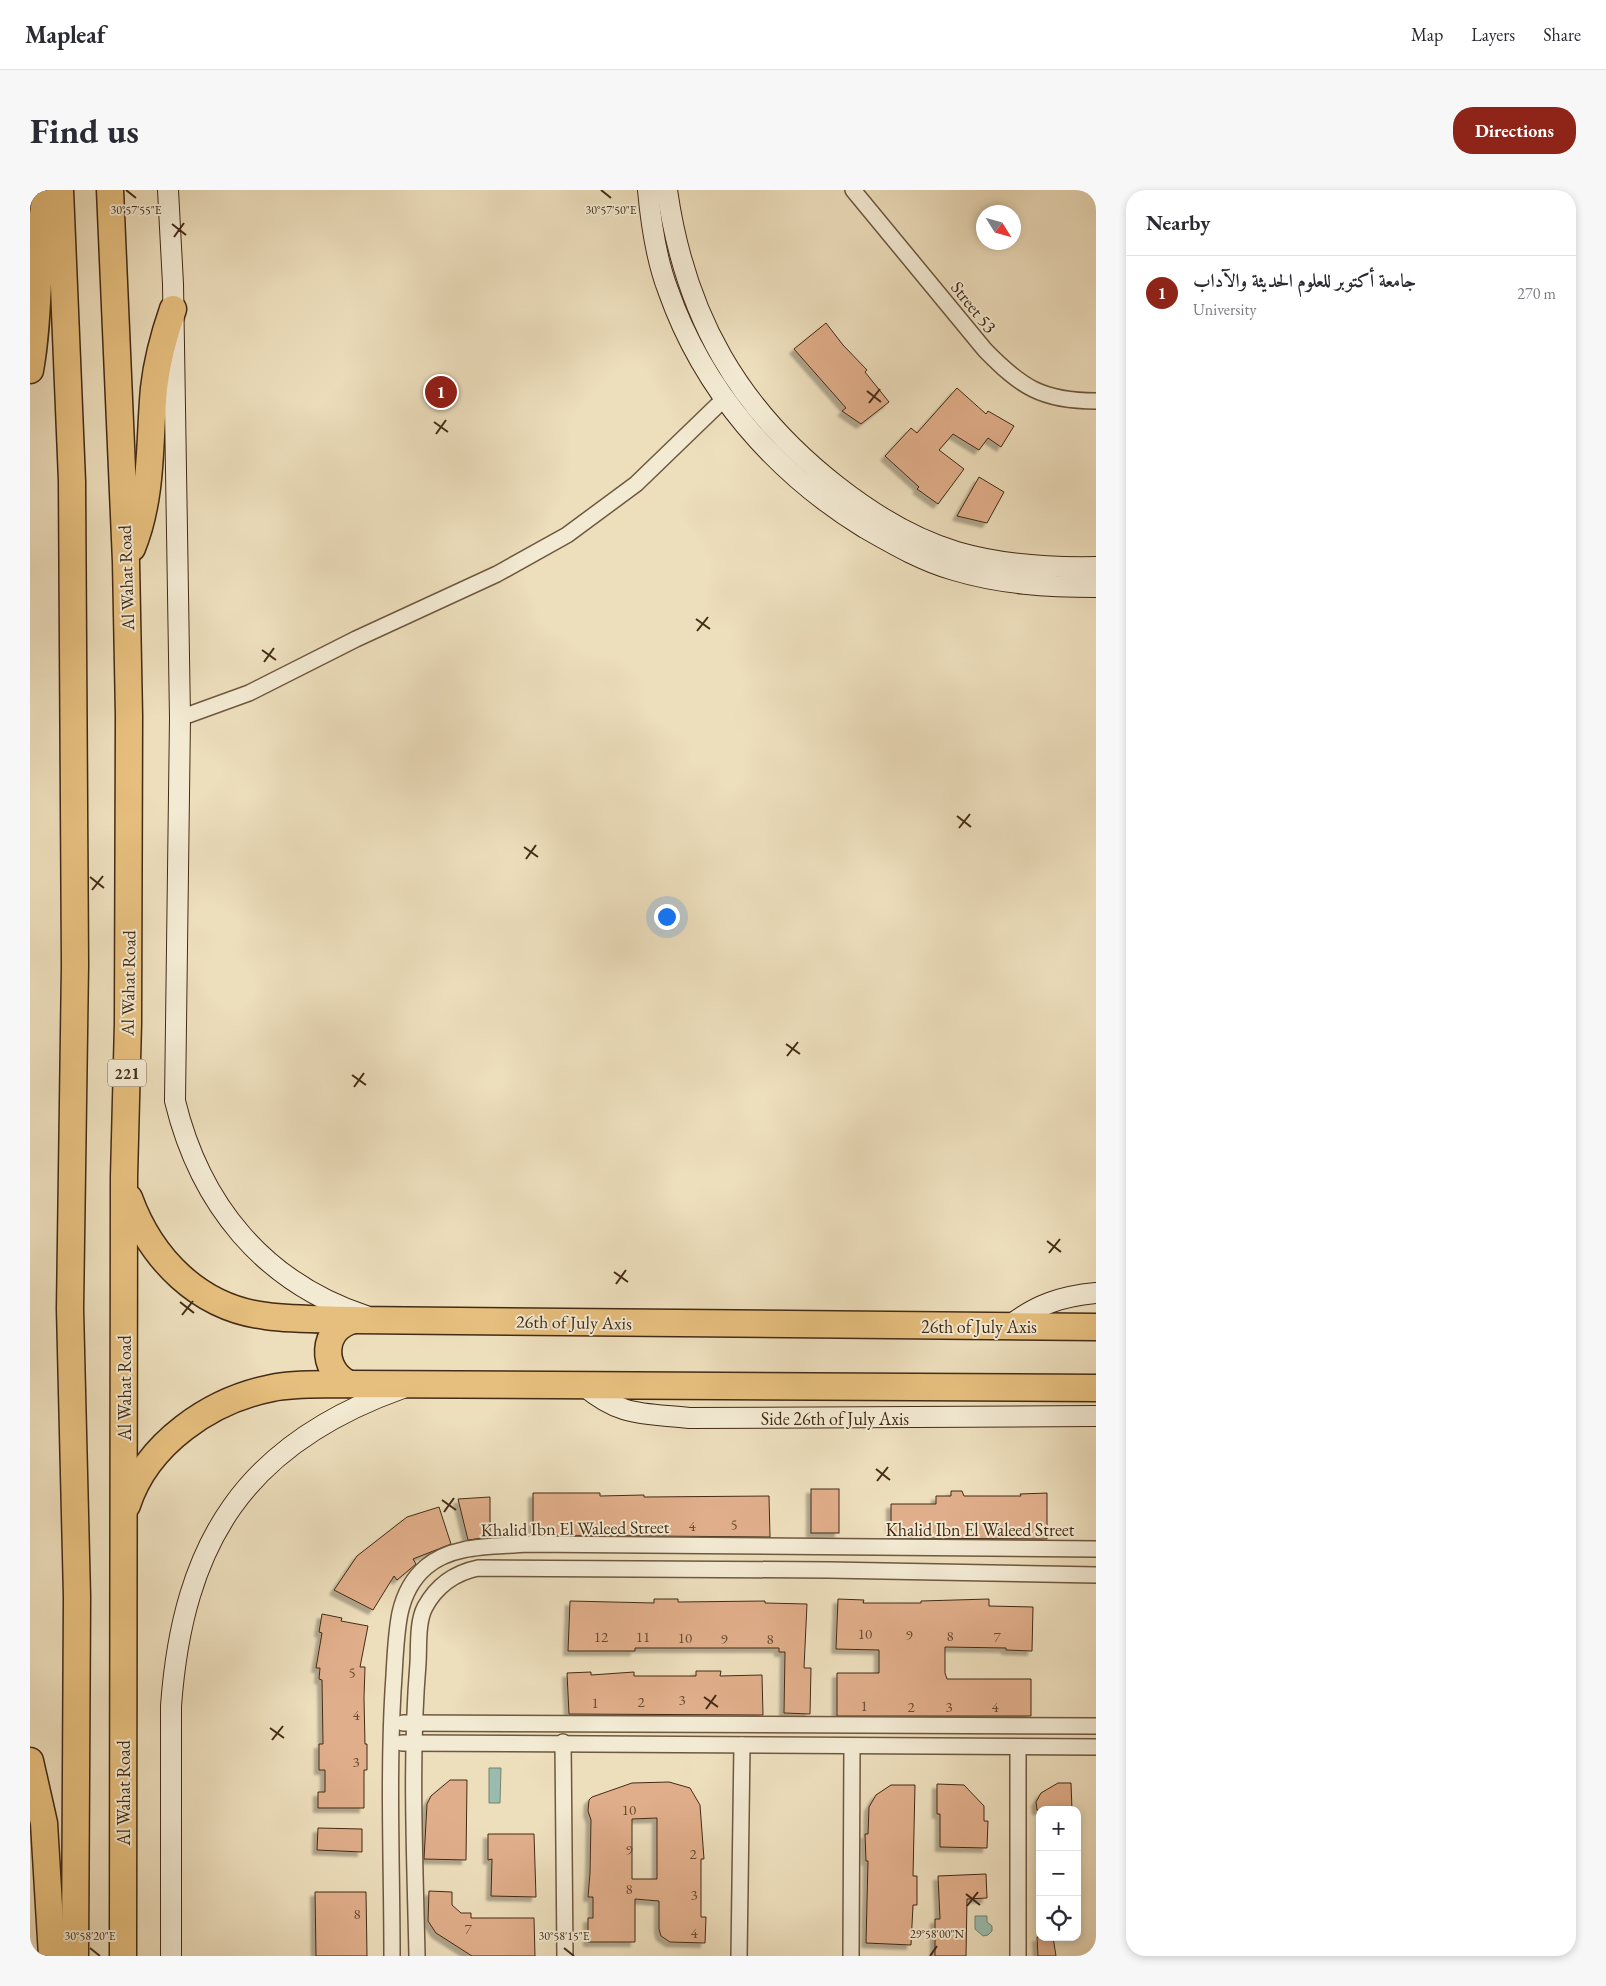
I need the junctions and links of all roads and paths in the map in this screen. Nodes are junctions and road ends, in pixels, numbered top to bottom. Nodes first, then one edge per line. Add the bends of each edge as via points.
1 (47, 190) edge
2 (60, 190) edge
3 (110, 190) edge
4 (168, 190) edge
5 (648, 190) edge
6 (667, 190) edge
7 (853, 190) edge
8 (173, 309) junction
9 (30, 370) edge
10 (724, 399) junction
11 (1096, 401) edge
12 (126, 562) junction
13 (1096, 567) edge
14 (1096, 587) edge
15 (180, 718) junction
16 (124, 1177) junction
17 (1096, 1293) edge
18 (366, 1320) junction
19 (1008, 1327) junction
20 (1096, 1327) edge
21 (349, 1384) junction
22 (583, 1384) junction
23 (413, 1385) junction
24 (1096, 1388) edge
25 (1096, 1416) edge
26 (124, 1516) junction
27 (813, 1547) junction
28 (1079, 1549) junction
29 (1096, 1549) edge
30 (814, 1570) junction
31 (1078, 1574) junction
32 (1096, 1575) edge
33 (391, 1723) junction
34 (413, 1723) junction
35 (1096, 1726) edge
36 (563, 1742) junction
37 (391, 1743) junction
38 (412, 1743) junction
39 (742, 1745) junction
40 (852, 1746) junction
41 (1018, 1747) junction
42 (1096, 1747) edge
43 (30, 1762) edge
44 (52, 1956) edge
45 (75, 1956) edge
46 (124, 1956) edge
47 (171, 1956) edge
48 (392, 1956) edge
49 (417, 1956) edge
50 (566, 1956) edge
51 (739, 1956) edge
52 (851, 1956) edge
53 (1018, 1956) edge

1 - 9 highway
2 - 45 highway via 72,481 75,965 70,1309 77,1597
3 - 12 highway, Al Wahat Road / 221
4 - 8 street
5 - 10 street via 667,289 681,322
6 - 13 street via 686,275 711,338 766,422 814,468 892,524 956,552 1025,565
7 - 11 street, Street 53 via 984,350 1006,372 1056,399
8 - 12 highway via 157,368 145,502
8 - 15 street
10 - 14 street via 755,438 802,483 854,521 918,556 951,570 996,581
10 - 15 street via 636,484 567,535 497,574 249,693
12 - 16 highway, Al Wahat Road / 221 via 129,870
15 - 18 street via 175,1101 182,1129 195,1164 218,1206 255,1250 276,1269 316,1295
16 - 18 highway, 26th of July Axis via 136,1218 150,1242 172,1270 205,1295 231,1307 265,1316
16 - 26 highway, Al Wahat Road / 221
17 - 19 street via 1044,1303
18 - 19 highway, 26th of July Axis
18 - 21 highway via 340,1326 328,1346 332,1370
19 - 20 highway, 26th of July Axis
21 - 23 highway
21 - 26 highway via 275,1387 244,1395 208,1411 183,1429 155,1457 130,1497
22 - 23 highway
22 - 24 highway
22 - 25 street, Side 26th of July Axis via 597,1397 626,1412 689,1418
23 - 47 street via 340,1414 279,1454 260,1471 234,1504 215,1533 203,1560 184,1616 172,1683
26 - 46 highway, Al Wahat Road / 221
27 - 28 street, Khalid Ibn El Waleed Street
27 - 30 street
27 - 33 street, Khalid Ibn El Waleed Street via 527,1544 457,1551 440,1557 414,1580 403,1604 397,1632
28 - 29 street, Khalid Ibn El Waleed Street
28 - 31 street
30 - 31 street
30 - 34 street via 478,1568 461,1572 446,1581 424,1608
31 - 32 street
33 - 34 street
33 - 37 street, Khalid Ibn El Waleed Street
34 - 35 street
34 - 38 street
36 - 38 street
36 - 39 street
36 - 50 street
37 - 38 street
37 - 48 street, Khalid Ibn El Waleed Street
38 - 49 street
39 - 40 street
39 - 51 street
40 - 41 street
40 - 52 street
41 - 42 street
41 - 53 street
43 - 44 highway via 44,1823

